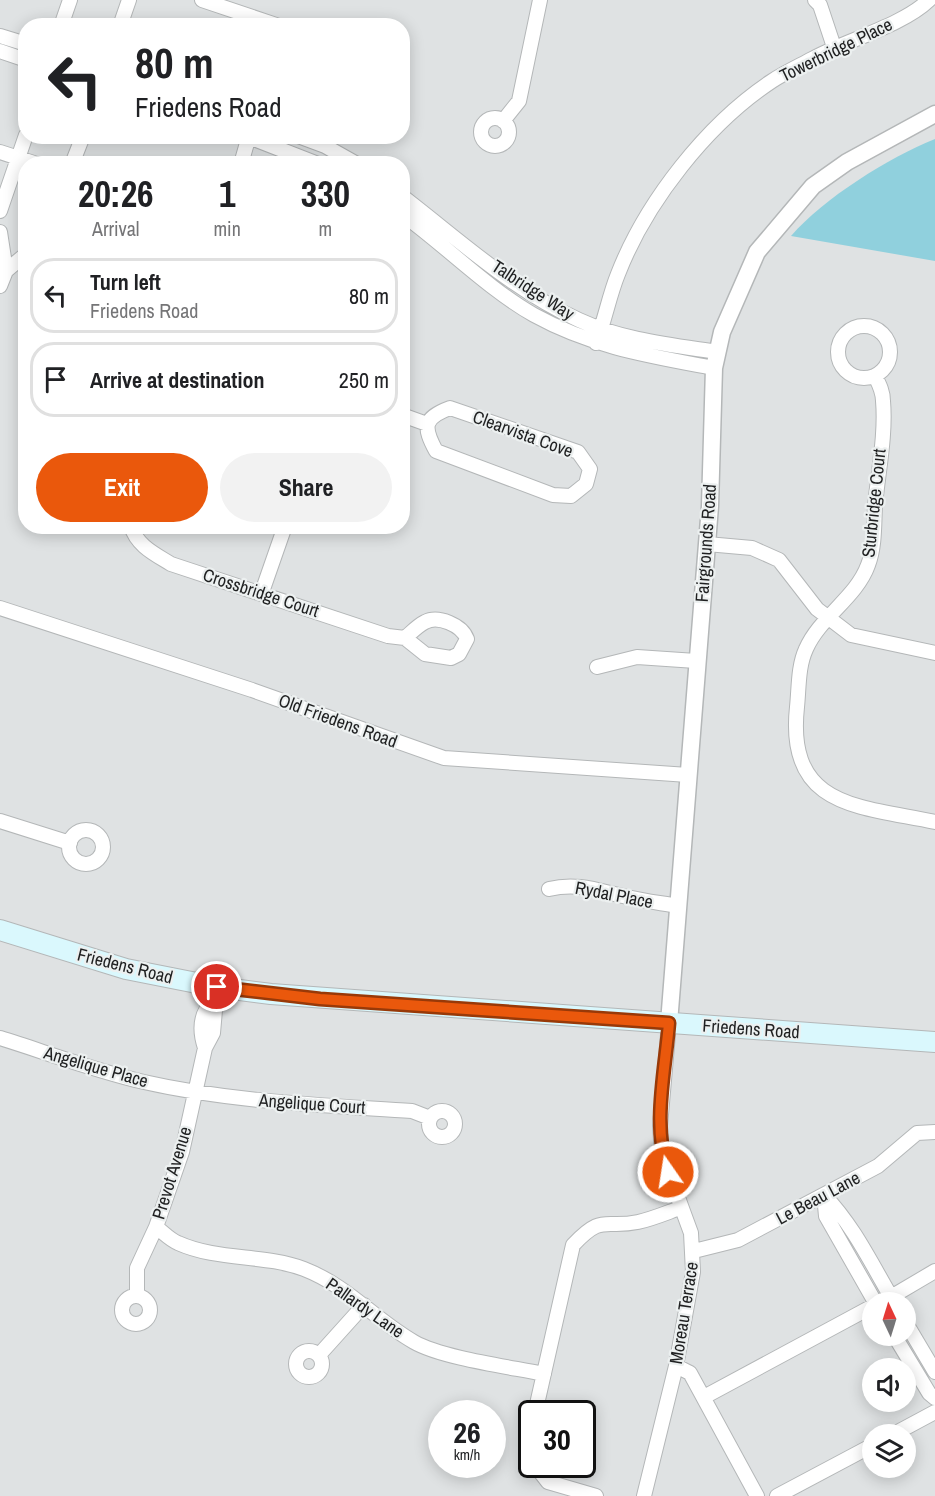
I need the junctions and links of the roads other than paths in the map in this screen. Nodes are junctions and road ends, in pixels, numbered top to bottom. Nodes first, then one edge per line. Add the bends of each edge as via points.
1 (70, 0) edge
2 (129, 0) edge
3 (201, 0) edge
4 (540, 0) edge
5 (816, 0) edge
6 (928, 0) edge
7 (64, 18) edge
8 (123, 18) edge
9 (255, 18) edge
10 (0, 36) edge
11 (18, 42) edge
12 (834, 47) junction
13 (0, 51) edge
14 (18, 57) edge
15 (935, 114) edge
16 (503, 121) dead end
17 (935, 125) edge
18 (895, 137) junction
19 (266, 144) edge
20 (320, 144) edge
21 (0, 152) edge
22 (297, 156) edge
23 (343, 156) edge
24 (18, 157) edge
25 (18, 160) edge
26 (0, 211) edge
27 (410, 213) edge
28 (410, 214) edge
29 (0, 232) edge
30 (18, 261) edge
31 (6, 271) junction
32 (0, 286) edge
33 (602, 328) junction
34 (596, 343) junction
35 (716, 360) junction
36 (875, 375) dead end
37 (410, 418) edge
38 (427, 424) junction
39 (134, 534) edge
40 (282, 534) edge
41 (707, 544) junction
42 (262, 592) junction
43 (0, 608) edge
44 (828, 619) junction
45 (405, 638) dead end
46 (935, 653) edge
47 (696, 661) junction
48 (597, 667) dead end
49 (688, 775) junction
50 (0, 821) edge
51 (935, 822) edge
52 (70, 843) dead end
53 (549, 889) dead end
54 (678, 906) junction
55 (0, 930) edge
56 (216, 993) junction
57 (669, 1023) junction
58 (0, 1038) edge
59 (935, 1042) edge
60 (194, 1091) junction
61 (430, 1118) dead end
62 (935, 1132) edge
63 (824, 1195) junction
64 (680, 1208) junction
65 (156, 1227) junction
66 (694, 1251) junction
67 (935, 1271) edge
68 (867, 1292) edge
69 (888, 1292) edge
70 (903, 1292) edge
71 (137, 1296) dead end
72 (364, 1305) junction
73 (862, 1310) edge
74 (916, 1340) edge
75 (901, 1346) edge
76 (319, 1355) dead end
77 (676, 1366) junction
78 (935, 1372) edge
79 (544, 1374) junction
80 (704, 1396) junction
81 (935, 1398) edge
82 (538, 1400) edge
83 (935, 1412) edge
84 (913, 1424) edge
85 (862, 1451) edge
86 (545, 1478) edge
87 (596, 1496) edge
88 (644, 1496) edge
89 (757, 1496) edge
90 (777, 1496) edge

1 - 7 street
2 - 8 street
3 - 9 street
4 - 16 street via 519,101
5 - 12 street
6 - 12 street, Towerbridge Place via 915,12
10 - 11 street
12 - 33 street, Towerbridge Place via 772,81 721,122 674,177 641,225 617,274
13 - 14 street
15 - 18 street, Fairgrounds Road
17 - 18 street, Fairgrounds Road
18 - 35 street, Fairgrounds Road via 847,162 813,186 757,252 722,332
19 - 22 street
20 - 23 street
21 - 24 street
25 - 26 street
27 - 33 street, Talbridge Way via 527,291 579,321
28 - 34 street, Talbridge Way via 532,314
29 - 31 street
30 - 31 street
31 - 32 street
33 - 34 street, Towerbridge Place
33 - 35 street, Talbridge Way
34 - 35 street, Talbridge Way
35 - 41 street, Fairgrounds Road
36 - 44 street, Sturbridge Court via 884,403 869,564
37 - 38 street
38 - 38 street, Clearvista Cove via 436,451 553,495 571,496 586,484 591,469 578,452 458,410 450,408 433,415
39 - 42 street, Crossbridge Court via 147,549 171,564
40 - 42 street
41 - 44 street via 752,548 779,560
41 - 47 street, Fairgrounds Road
42 - 45 street, Crossbridge Court via 387,636
43 - 49 street, Old Friedens Road via 444,758
44 - 46 street via 851,634
44 - 51 street, Sturbridge Court via 806,649 801,664 794,737 803,769 833,798
47 - 48 street via 637,657
47 - 49 street, Fairgrounds Road
49 - 54 street, Fairgrounds Road
50 - 52 street
53 - 54 street, Rydal Place via 586,886
54 - 57 street, Fairgrounds Road
55 - 56 main road, Friedens Road
56 - 57 main road, Friedens Road
56 - 60 street, Prevot Avenue via 205,1008 200,1033 205,1048
57 - 59 main road, Friedens Road
57 - 64 street, Moreau Terrace via 660,1126 662,1154
58 - 60 street, Angelique Place via 143,1082
60 - 61 street, Angelique Court via 260,1101 412,1111
60 - 65 street, Prevot Avenue via 182,1152
62 - 63 street, Le Beau Lane via 917,1133 878,1166
63 - 66 street, Le Beau Lane via 738,1240
63 - 68 street via 826,1216
63 - 69 street via 845,1219
64 - 66 street, Moreau Terrace
64 - 79 street via 636,1223 603,1222 586,1231 573,1245
65 - 71 street, Prevot Avenue via 137,1268
65 - 72 street, Pallardy Lane via 177,1243 211,1253 303,1268 342,1287
66 - 77 street, Moreau Terrace
67 - 70 street
72 - 76 street
72 - 79 street, Pallardy Lane via 417,1344
73 - 80 street
74 - 78 street
75 - 81 street
77 - 80 street via 690,1373
77 - 88 street, Moreau Terrace
79 - 82 street
80 - 89 street
83 - 84 street
85 - 90 street
86 - 87 street

